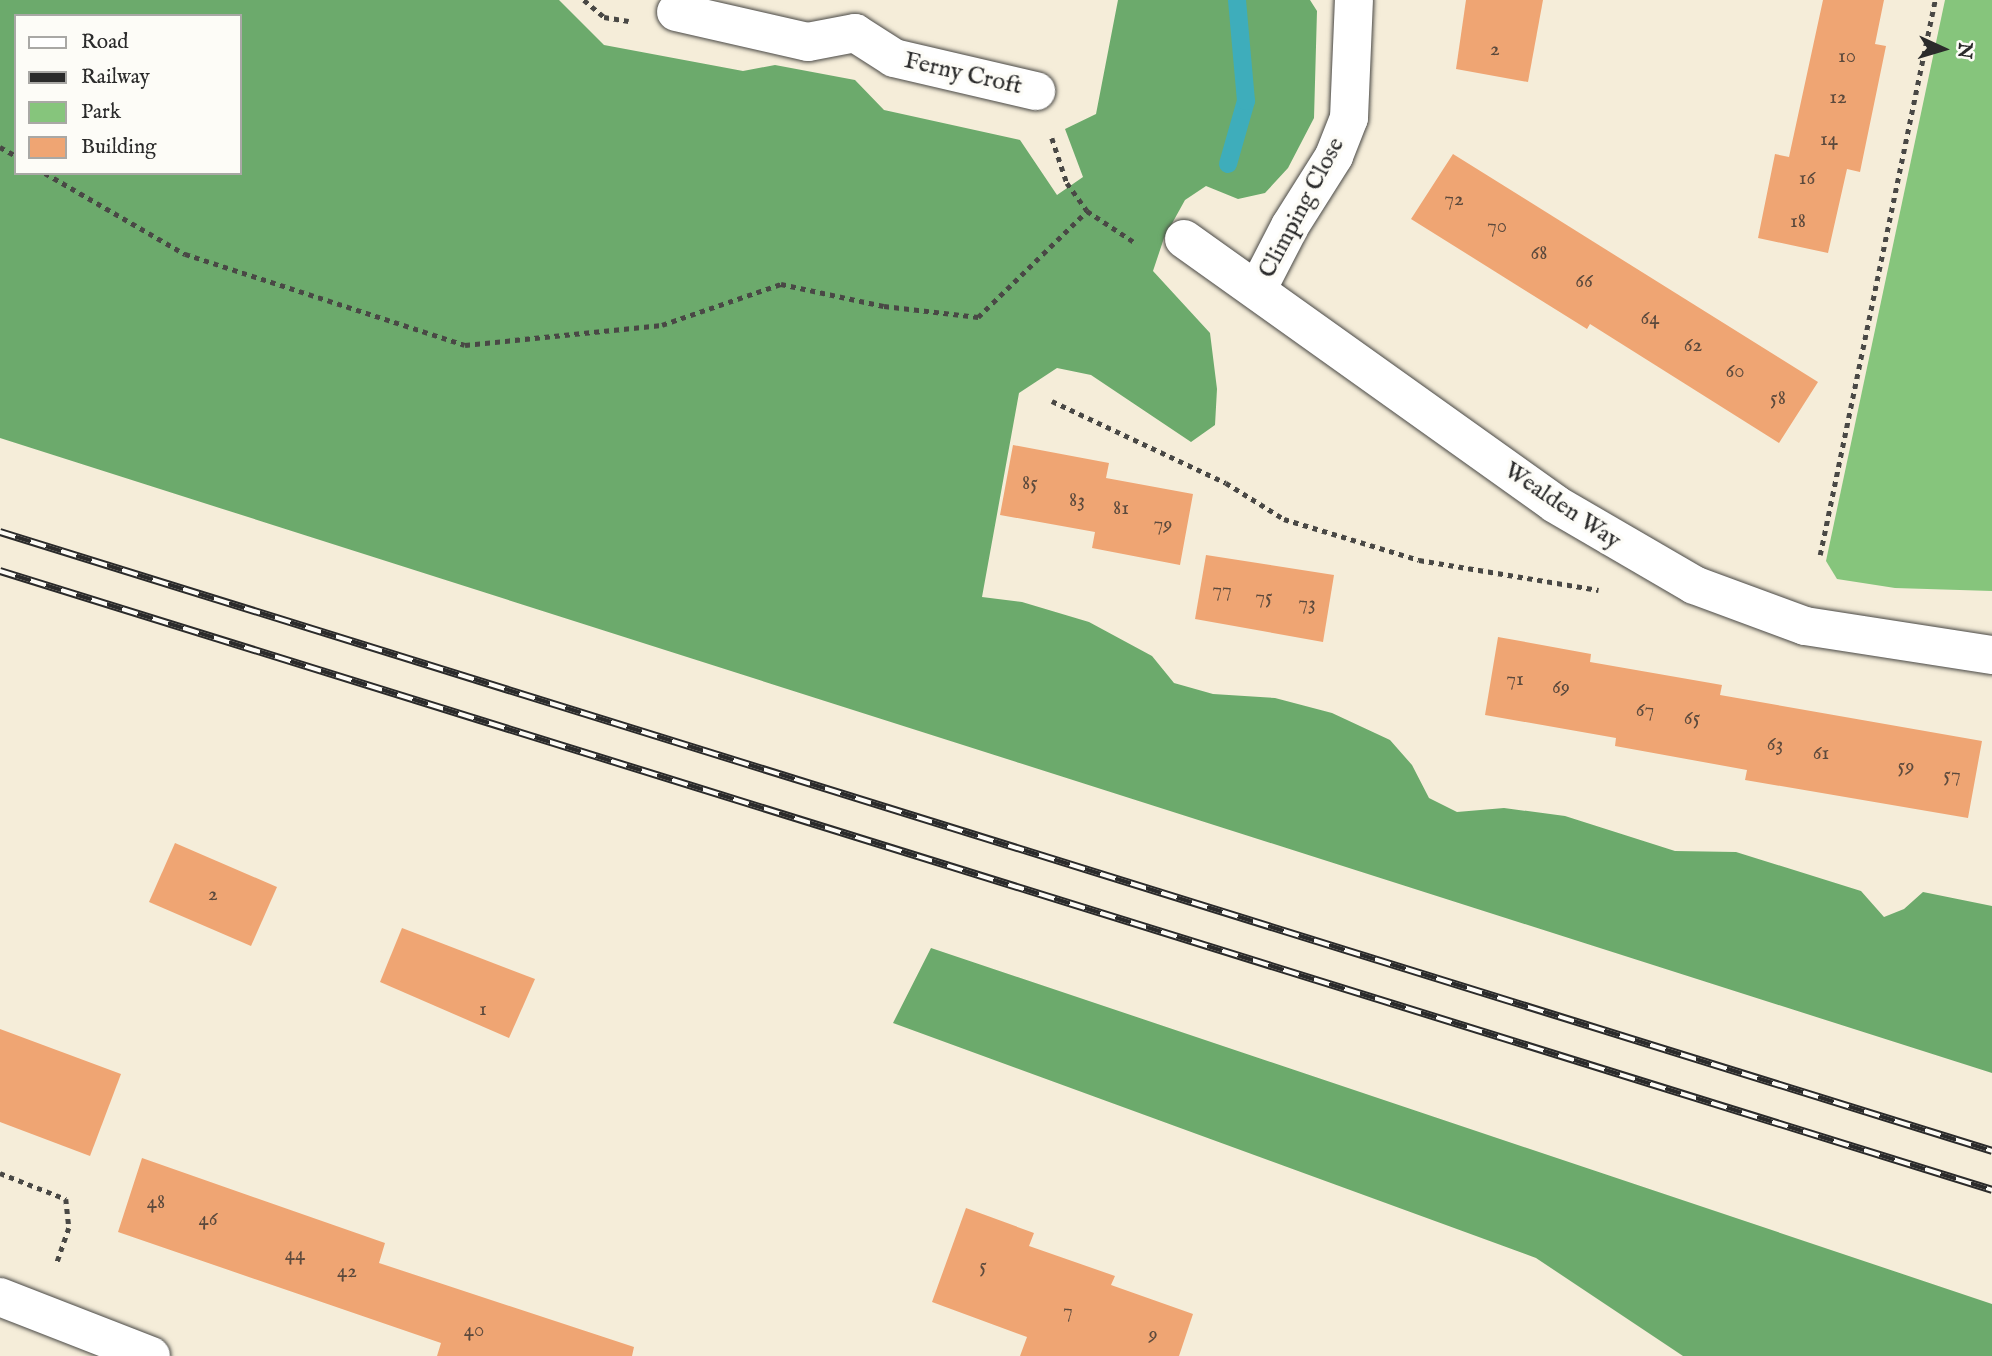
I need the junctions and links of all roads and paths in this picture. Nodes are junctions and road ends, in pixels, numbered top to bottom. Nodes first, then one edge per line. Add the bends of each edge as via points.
1 (1354, 0) edge
2 (1935, 0) edge
3 (676, 12) dead end
4 (857, 17) edge
5 (1036, 91) joint
6 (48, 175) edge
7 (1087, 211) junction
8 (1184, 239) dead end
9 (1144, 249) dead end
10 (1257, 290) junction
11 (1052, 401) dead end
12 (1820, 555) dead end
13 (1608, 592) dead end
14 (1992, 655) edge
15 (0, 1173) edge
16 (0, 1297) edge
17 (39, 1312) junction
18 (151, 1356) edge

1 - 10 street, Climping Close via 1349,118 1334,156
2 - 12 path
3 - 4 street, Ferny Croft via 808,42
4 - 5 street, Ferny Croft via 894,58
5 - 7 path via 1067,183
6 - 7 path via 185,254 465,345 662,324 781,284 884,306 978,317
7 - 9 path
8 - 10 street, Wealden Way
10 - 14 street, Wealden Way via 1555,504 1694,585 1805,626
11 - 13 path via 1226,483 1284,519 1419,560
15 - 17 path via 66,1199 69,1228
16 - 17 street
17 - 18 street

